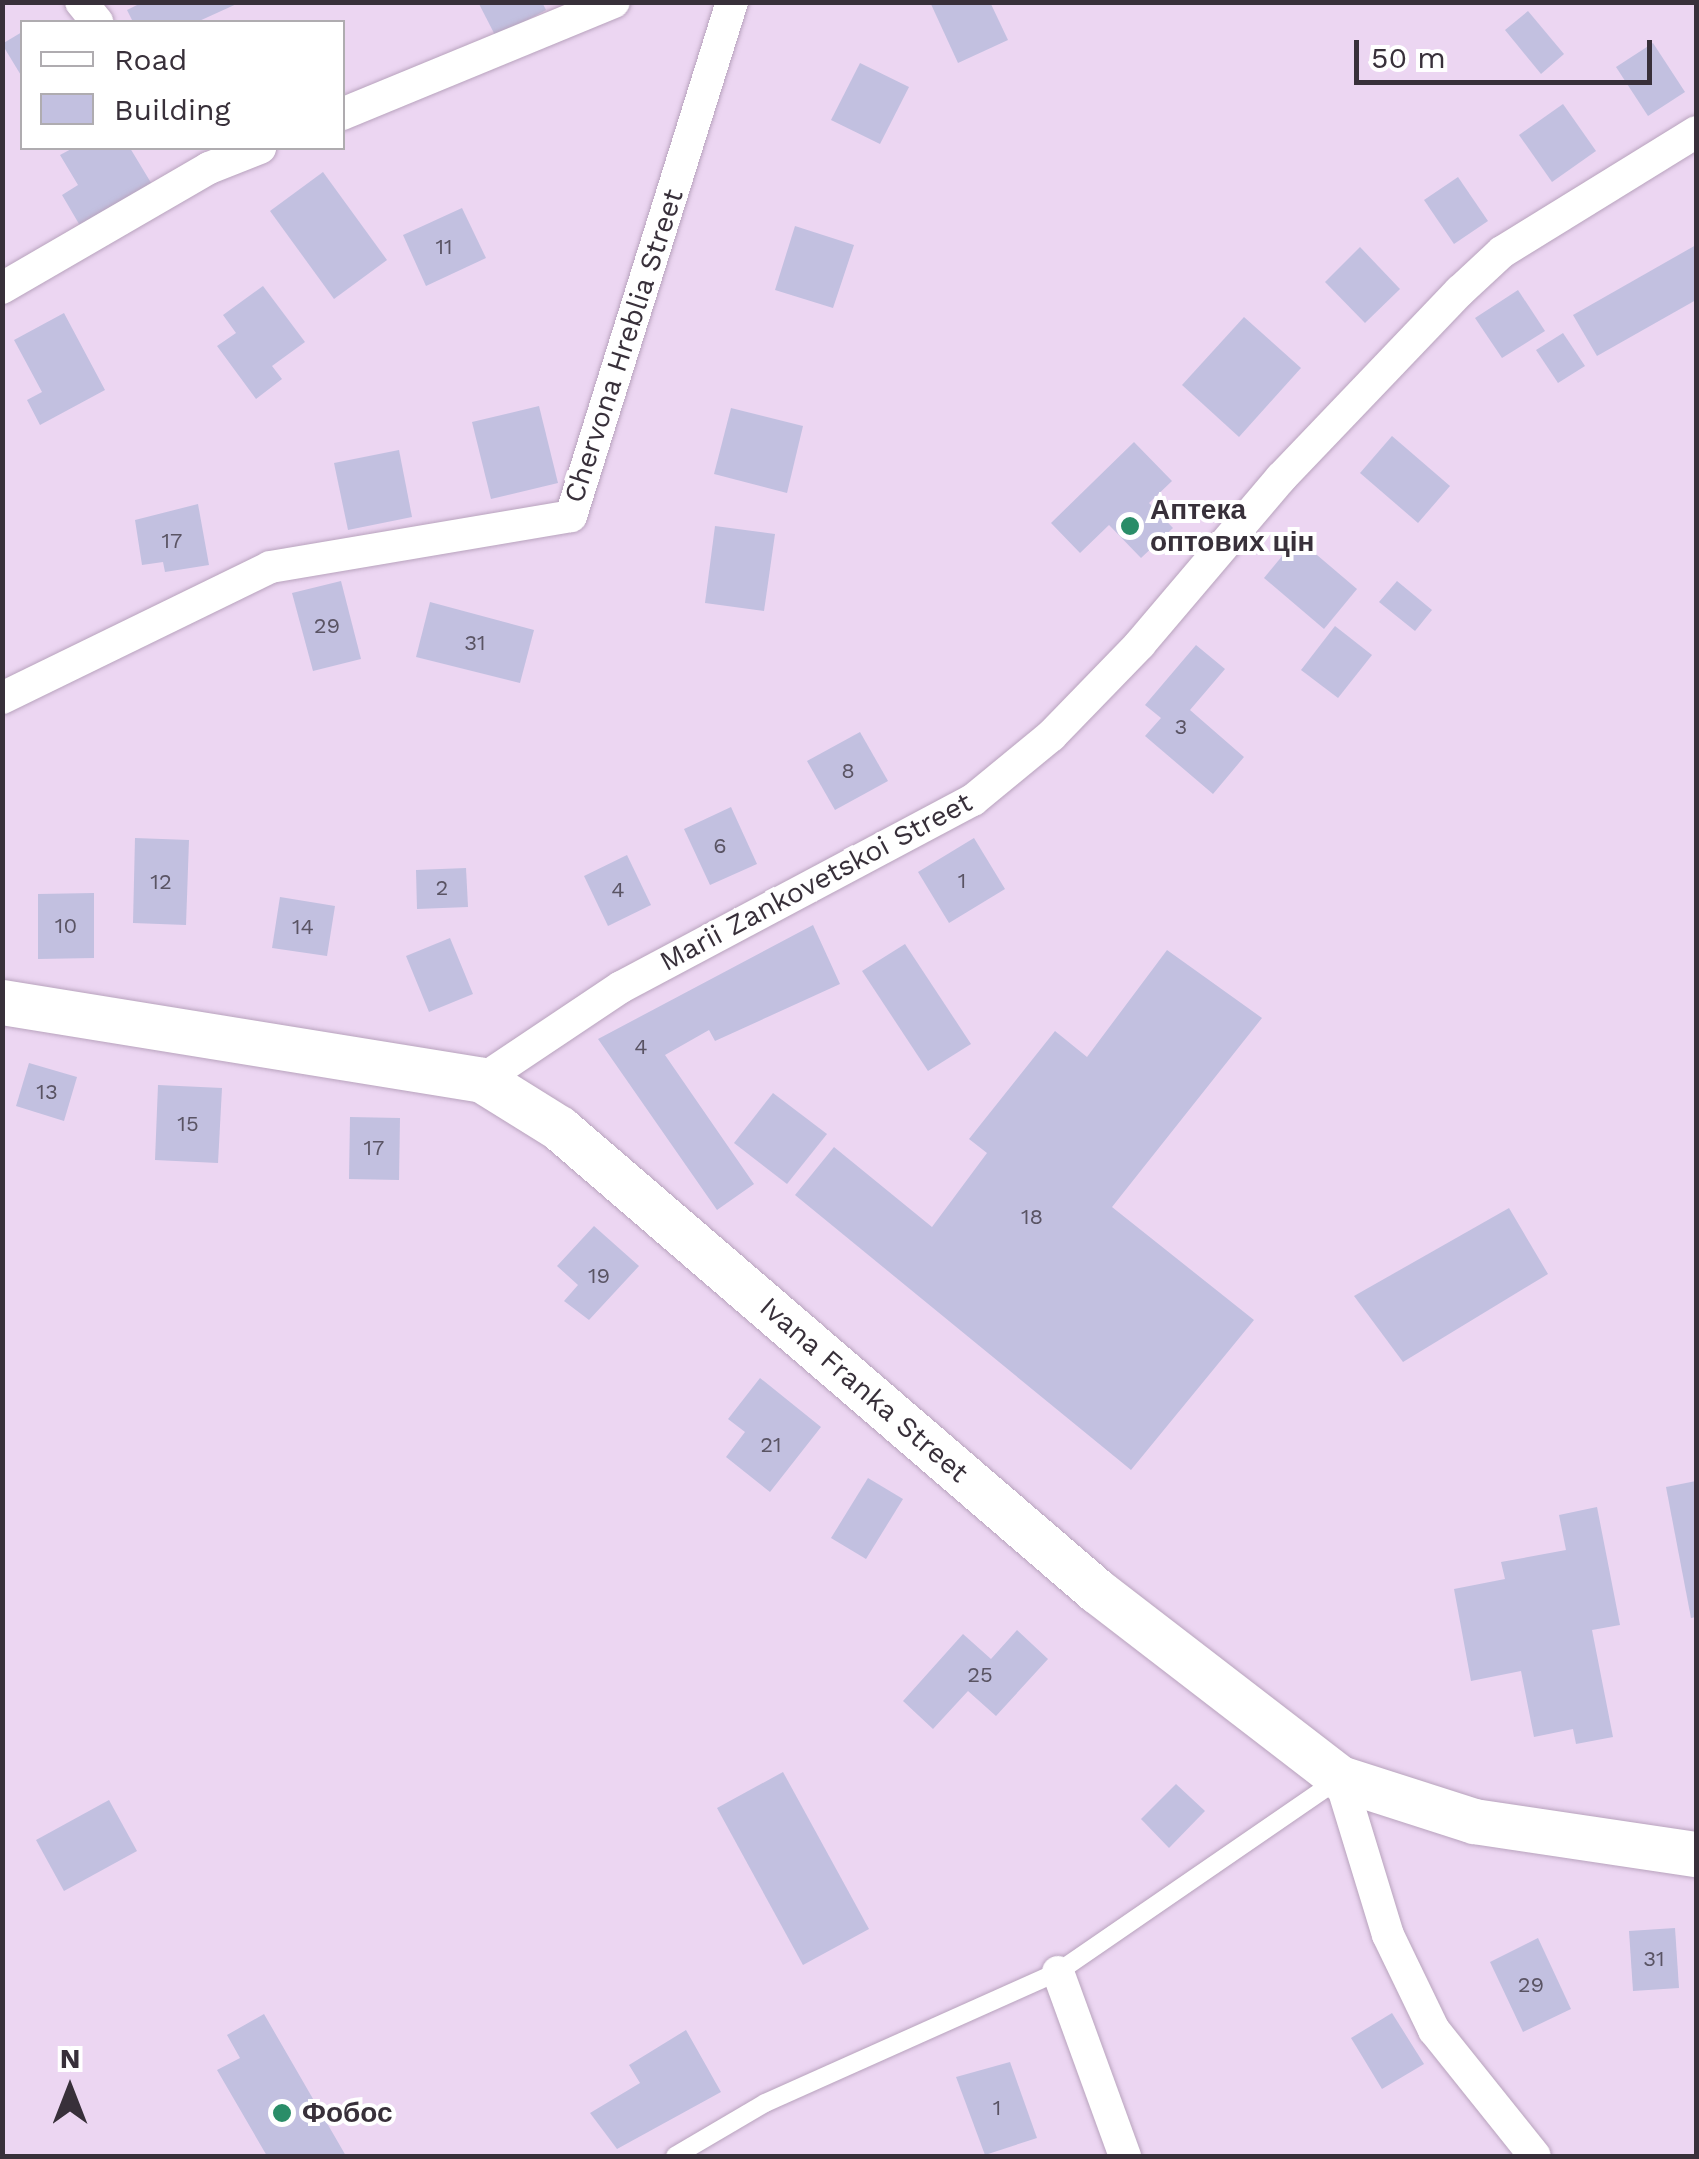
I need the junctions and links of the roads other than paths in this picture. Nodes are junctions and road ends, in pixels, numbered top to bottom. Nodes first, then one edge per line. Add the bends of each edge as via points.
1 (614, 2) edge
2 (732, 2) edge
3 (345, 113) edge
4 (1696, 132) edge
5 (248, 150) edge
6 (201, 158) edge
7 (2, 288) edge
8 (2, 698) edge
9 (2, 1002) edge
10 (482, 1080) junction
11 (1340, 1778) junction
12 (1696, 1854) edge
13 (1058, 1972) junction
14 (676, 2156) edge
15 (1125, 2156) edge
16 (1535, 2156) edge

1 - 3 street
2 - 8 street, Chervona Hreblia Street via 571,516 270,567
4 - 10 street, Marii Zankovetskoi Street via 1474,278 1281,478 1052,736 974,800 621,987
5 - 6 street
6 - 7 street
9 - 10 main road, Ivana Franka Street
10 - 11 main road, Ivana Franka Street via 559,1128 1097,1590
11 - 12 main road, Ivana Franka Street via 1474,1821
11 - 13 lane
11 - 16 street via 1388,1934 1434,2030
13 - 14 lane via 765,2102
13 - 15 street

